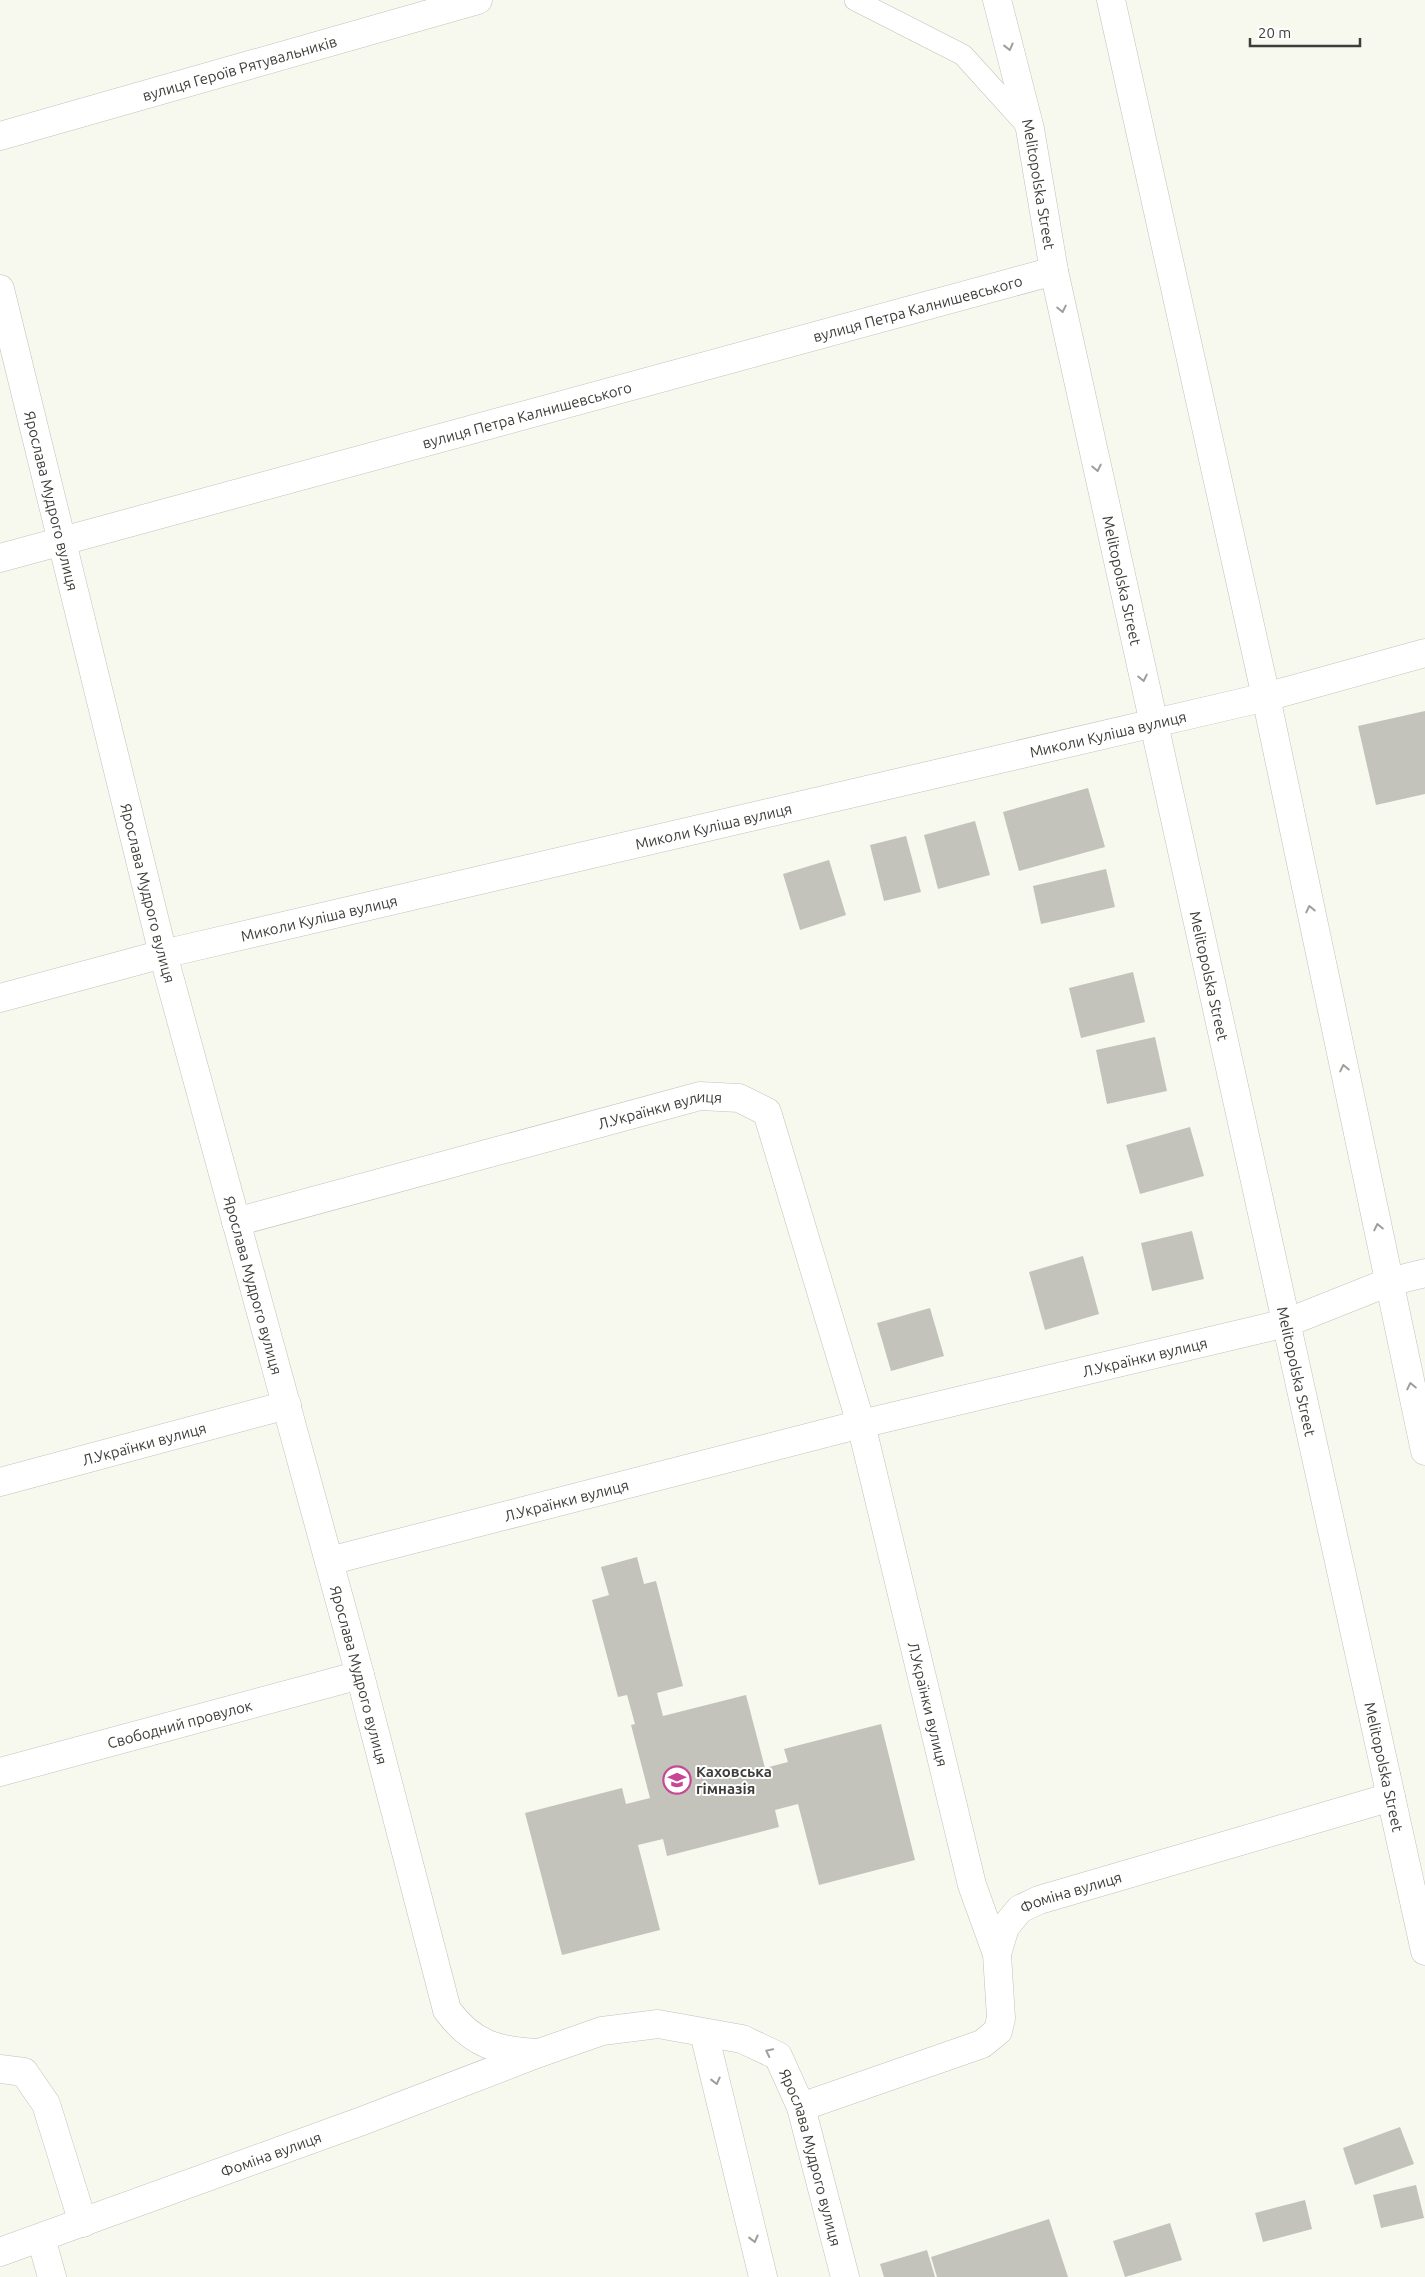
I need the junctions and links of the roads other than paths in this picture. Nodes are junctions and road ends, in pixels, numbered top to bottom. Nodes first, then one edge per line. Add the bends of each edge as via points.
1 (478, 0) edge
2 (855, 0) edge
3 (997, 0) edge
4 (1111, 0) edge
5 (1030, 130) junction
6 (0, 136) edge
7 (1054, 271) junction
8 (0, 289) edge
9 (63, 542) junction
10 (0, 558) edge
11 (1425, 653) edge
12 (1266, 696) junction
13 (1153, 722) junction
14 (163, 954) junction
15 (0, 998) edge
16 (236, 1222) junction
17 (1425, 1273) edge
18 (1389, 1282) junction
19 (1286, 1323) junction
20 (287, 1405) junction
21 (861, 1424) junction
22 (1425, 1451) edge
23 (0, 1482) edge
24 (329, 1561) junction
25 (360, 1675) junction
26 (0, 1772) edge
27 (1391, 1797) junction
28 (1425, 1951) edge
29 (997, 1954) junction
30 (704, 2033) junction
31 (539, 2053) junction
32 (0, 2070) edge
33 (802, 2107) junction
34 (83, 2223) junction
35 (41, 2238) junction
36 (0, 2252) edge
37 (52, 2277) edge
38 (763, 2277) edge
39 (846, 2277) edge

1 - 6 street, вулиця Героїв Рятувальників
2 - 5 lane via 963,55
3 -> 5 street, Melitopolska Street
4 - 12 street
5 - 7 street, Melitopolska Street
7 - 9 street, вулиця Петра Калнишевського
7 -> 13 street, Melitopolska Street
8 - 9 street, Ярослава Мудрого вулиця
9 - 10 street, вулиця Петра Калнишевського
9 - 14 street, Ярослава Мудрого вулиця
11 - 12 street, Миколи Куліша вулиця
12 - 13 street, Миколи Куліша вулиця
18 -> 12 street
13 - 14 street, Миколи Куліша вулиця
13 - 19 street, Melitopolska Street
14 - 15 street, Миколи Куліша вулиця
14 - 16 street, Ярослава Мудрого вулиця
16 - 20 street, Ярослава Мудрого вулиця
16 - 21 street, Л.Українки вулиця via 700,1096 739,1098 767,1112
17 - 18 street, Л.Українки вулиця
18 - 19 street, Л.Українки вулиця
22 -> 18 street
19 - 21 street, Л.Українки вулиця
19 - 27 street, Melitopolska Street
20 - 23 street, Л.Українки вулиця
20 - 24 street, Ярослава Мудрого вулиця
21 - 24 street, Л.Українки вулиця
21 - 29 street, Л.Українки вулиця via 972,1885
24 - 25 street, Ярослава Мудрого вулиця
25 - 26 street, Свободний провулок
25 - 31 street, Ярослава Мудрого вулиця via 447,2010 460,2027 479,2041 516,2052
27 - 28 street, Melitopolska Street
27 - 29 street, Фоміна вулиця via 1039,1900 1020,1909 1005,1927
29 - 33 street, Фоміна вулиця via 1001,2018 998,2030 982,2044
30 - 31 street, Ярослава Мудрого вулиця via 658,2024 602,2031
33 -> 30 street, Ярослава Мудрого вулиця via 778,2056 742,2039
30 -> 38 street
31 - 34 street, Фоміна вулиця
32 - 34 street via 24,2072 46,2104
33 - 39 street, Ярослава Мудрого вулиця
34 - 35 street, Фоміна вулиця
35 - 36 street, Фоміна вулиця
35 - 37 street

